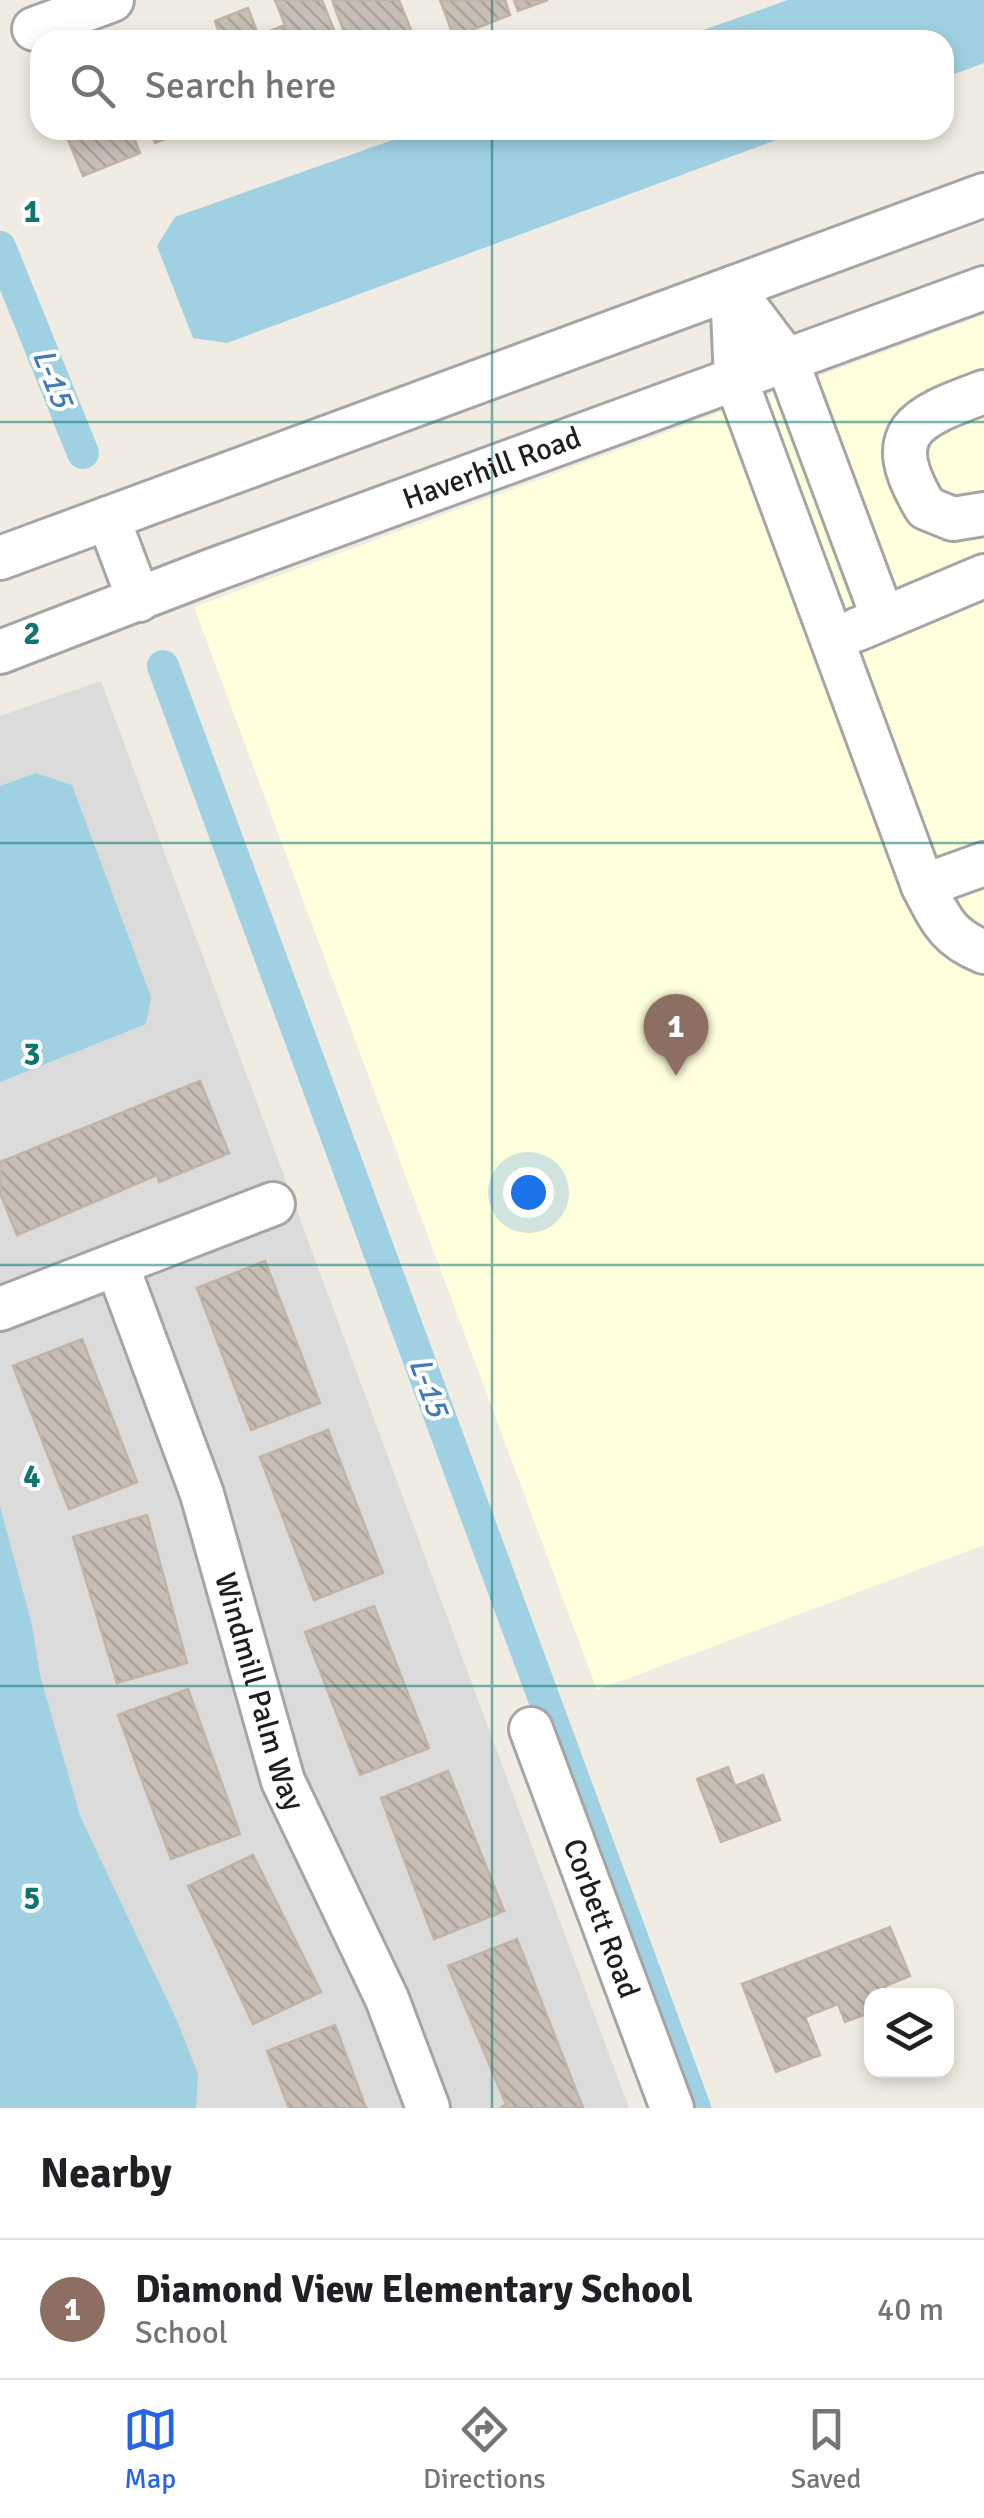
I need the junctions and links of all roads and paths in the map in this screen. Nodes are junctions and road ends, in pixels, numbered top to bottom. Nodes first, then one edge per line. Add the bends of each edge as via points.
1 (112, 0) edge
2 (34, 28) dead end
3 (984, 195) edge
4 (732, 288) junction
5 (984, 288) edge
6 (788, 361) junction
7 (736, 380) junction
8 (984, 392) edge
9 (984, 514) edge
10 (108, 518) junction
11 (0, 558) edge
12 (984, 576) edge
13 (139, 600) junction
14 (882, 618) junction
15 (833, 640) junction
16 (0, 652) edge
17 (984, 864) edge
18 (924, 886) junction
19 (984, 952) edge
20 (274, 1204) dead end
21 (118, 1265) junction
22 (0, 1309) edge
23 (532, 1729) dead end
24 (428, 2108) edge
25 (672, 2108) edge

1 - 2 street
3 - 4 street
4 - 6 street
4 - 7 street
4 - 10 street
5 - 6 street, Haverhill Road
6 - 7 street, Haverhill Road
6 - 14 street
7 - 13 street, Haverhill Road
7 - 15 street
8 - 9 street via 917,422 904,459 926,508 953,519
10 - 11 street
10 - 13 street
12 - 14 street
13 - 16 street, Haverhill Road
14 - 15 street
15 - 18 street
17 - 18 street
18 - 19 street via 942,924
20 - 21 street
21 - 22 street
21 - 24 street, Windmill Palm Way via 202,1494 283,1781 387,1999
23 - 25 street, Corbett Road

